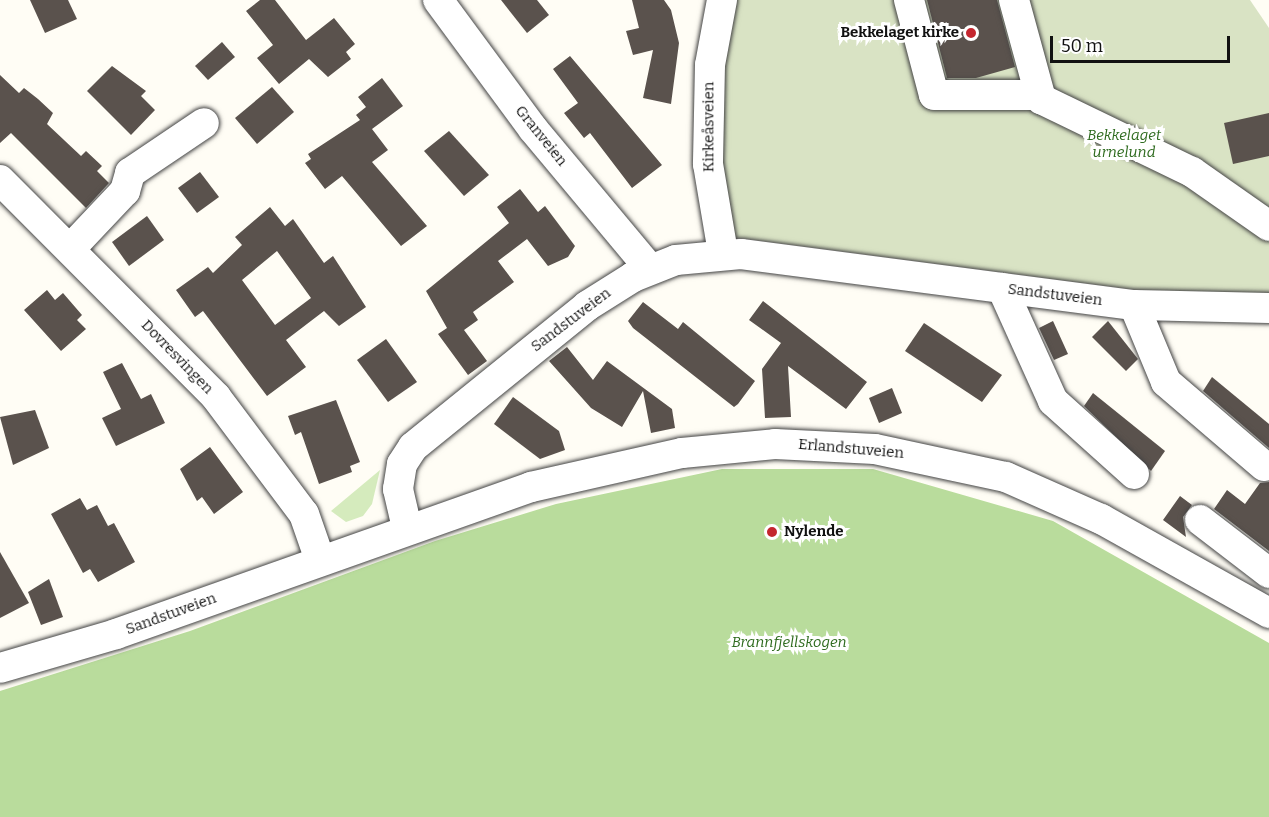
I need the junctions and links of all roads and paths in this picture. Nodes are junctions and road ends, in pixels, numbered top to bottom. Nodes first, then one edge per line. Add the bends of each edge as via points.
1 (438, 0) edge
2 (722, 0) edge
3 (909, 0) edge
4 (1014, 0) edge
5 (1038, 95) junction
6 (204, 123) dead end
7 (0, 180) edge
8 (1269, 226) edge
9 (72, 247) junction
10 (723, 253) junction
11 (650, 269) junction
12 (1002, 288) junction
13 (1134, 305) junction
14 (1269, 308) edge
15 (1264, 466) dead end
16 (1134, 474) dead end
17 (1200, 520) dead end
18 (407, 528) junction
19 (320, 560) junction
20 (1269, 573) edge
21 (1269, 614) edge
22 (0, 668) edge

1 - 11 street, Granveien via 533,129
2 - 10 street, Kirkeåsveien via 710,65 708,164
3 - 5 street via 934,95
4 - 5 street
5 - 8 street via 1192,172
6 - 9 street via 130,173 125,191
7 - 9 street, Dovresvingen
9 - 19 street, Dovresvingen via 216,398 303,514
10 - 11 street, Sandstuveien
10 - 12 street, Sandstuveien
11 - 18 street, Sandstuveien via 562,325 413,447 402,464 398,489
12 - 13 street, Sandstuveien
12 - 16 street via 1053,401
13 - 14 street, Sandstuveien
13 - 15 street via 1166,382
17 - 20 street
18 - 19 street, Sandstuveien
18 - 21 street, Erlandstuveien via 560,479 682,453 785,444 875,448 949,462 1035,489 1138,538
19 - 22 street, Sandstuveien via 116,634

